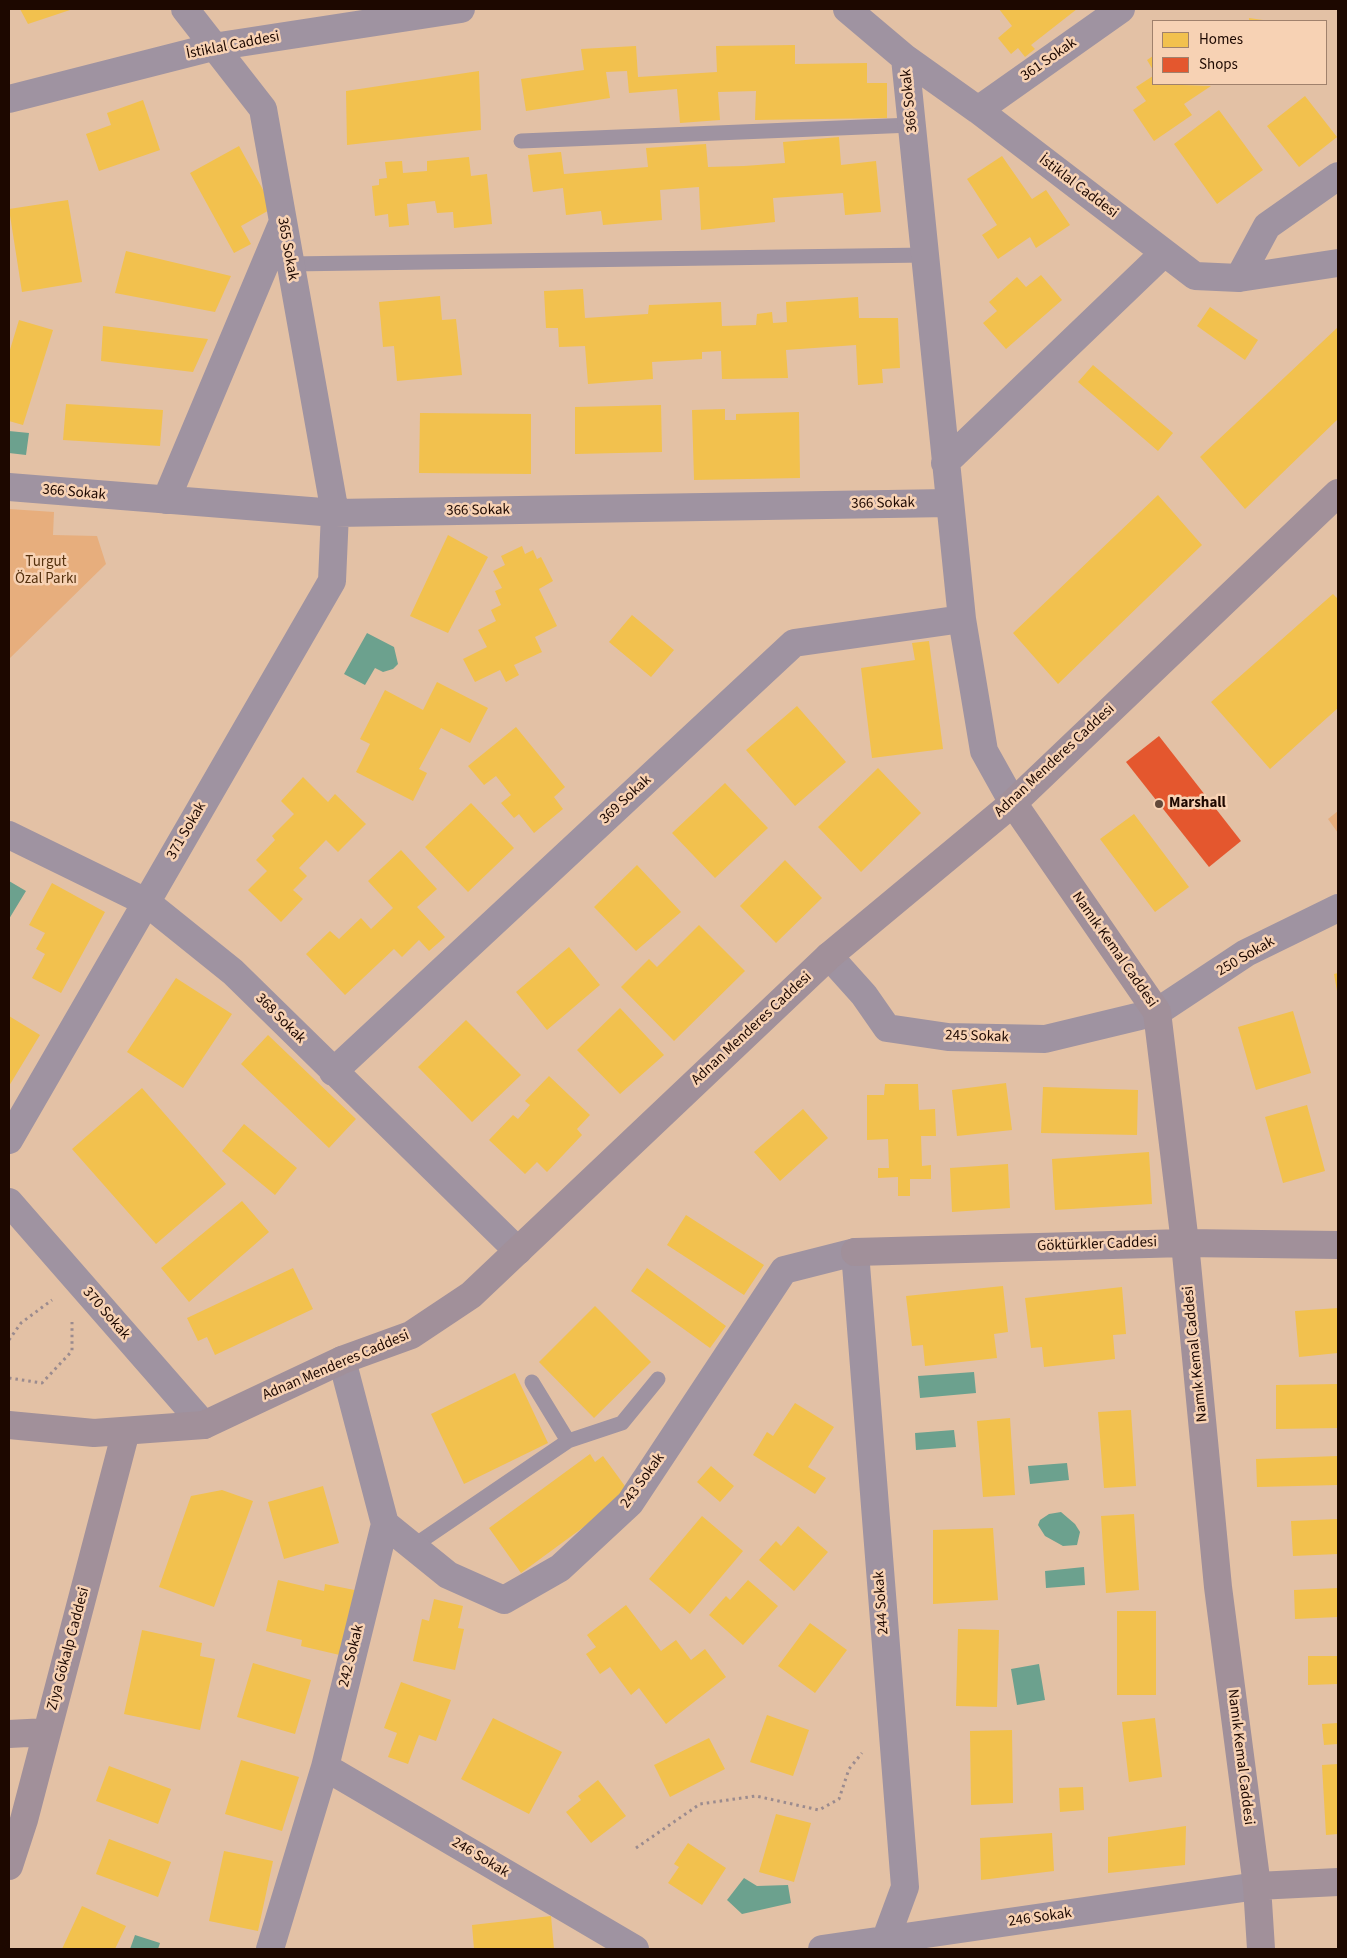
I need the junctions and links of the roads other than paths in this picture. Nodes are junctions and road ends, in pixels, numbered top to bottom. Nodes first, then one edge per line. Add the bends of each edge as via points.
1 (185, 9) edge
2 (461, 9) edge
3 (847, 9) edge
4 (1121, 9) edge
5 (213, 48) junction
6 (905, 58) junction
7 (9, 99) edge
8 (978, 110) junction
9 (912, 125) junction
10 (521, 141) dead end
11 (1338, 176) edge
12 (282, 224) junction
13 (1164, 253) junction
14 (926, 255) junction
15 (1338, 263) edge
16 (290, 264) junction
17 (1239, 278) junction
18 (945, 463) junction
19 (9, 488) edge
20 (1338, 493) edge
21 (166, 500) junction
22 (949, 502) junction
23 (335, 514) junction
24 (962, 619) junction
25 (1013, 803) junction
26 (9, 835) edge
27 (146, 902) junction
28 (1338, 908) edge
29 (830, 956) junction
30 (1157, 1012) junction
31 (333, 1072) junction
32 (9, 1140) edge
33 (9, 1202) edge
34 (1185, 1243) junction
35 (1338, 1245) edge
36 (518, 1250) junction
37 (855, 1252) junction
38 (342, 1360) junction
39 (658, 1379) dead end
40 (532, 1382) dead end
41 (204, 1425) junction
42 (9, 1426) edge
43 (126, 1431) junction
44 (568, 1441) junction
45 (385, 1524) junction
46 (412, 1547) junction
47 (47, 1732) junction
48 (9, 1734) edge
49 (325, 1767) junction
50 (16, 1810) edge
51 (9, 1866) edge
52 (1338, 1882) edge
53 (1257, 1886) junction
54 (884, 1945) edge
55 (270, 1949) edge
56 (635, 1949) edge
57 (822, 1949) edge
58 (1261, 1949) edge

1 - 5 street, 365 Sokak
2 - 5 street, İstiklal Caddesi
3 - 6 street, İstiklal Caddesi
4 - 8 street, 361 Sokak
5 - 7 street, İstiklal Caddesi
5 - 12 street, 365 Sokak via 262,109
6 - 8 street, İstiklal Caddesi
6 - 9 street, 366 Sokak
8 - 13 street, İstiklal Caddesi
9 - 10 lane
9 - 14 street, 366 Sokak
11 - 17 street via 1267,226
12 - 16 street, 365 Sokak
12 - 21 street
13 - 17 street, İstiklal Caddesi via 1195,276
13 - 18 street
14 - 16 lane
14 - 18 street, 366 Sokak
15 - 17 street, İstiklal Caddesi
16 - 23 street, 365 Sokak
18 - 22 street, 366 Sokak
19 - 21 street, 366 Sokak
20 - 25 street, Adnan Menderes Caddesi
21 - 23 street, 366 Sokak
22 - 23 street, 366 Sokak
22 - 24 street, 366 Sokak
23 - 27 street, 371 Sokak via 332,581
24 - 25 street, 366 Sokak via 984,751
24 - 31 street, 369 Sokak via 794,643
25 - 29 street, Adnan Menderes Caddesi
25 - 30 street, Namık Kemal Caddesi
26 - 27 street, 368 Sokak
27 - 31 street, 368 Sokak via 234,972
27 - 32 street, 371 Sokak
28 - 30 street, 250 Sokak via 1246,953
29 - 30 street, 245 Sokak via 887,1028 948,1038 1045,1039
29 - 36 street, Adnan Menderes Caddesi
30 - 34 street, Namık Kemal Caddesi
31 - 36 street, 368 Sokak
33 - 41 street, 370 Sokak
34 - 35 street, Göktürkler Caddesi
34 - 37 street, Göktürkler Caddesi
34 - 53 street, Namık Kemal Caddesi via 1218,1587
36 - 38 street, Adnan Menderes Caddesi via 471,1295 411,1335
37 - 46 street, 243 Sokak via 784,1270 630,1503 560,1568 504,1600 448,1575
37 - 54 street, 244 Sokak via 905,1888
38 - 41 street, Adnan Menderes Caddesi
38 - 45 street, 242 Sokak
39 - 44 lane via 622,1423
40 - 44 lane
41 - 43 street, Adnan Menderes Caddesi
42 - 43 street, Adnan Menderes Caddesi via 94,1433
43 - 47 street, Ziya Gökalp Caddesi
44 - 46 lane
45 - 46 street, 243 Sokak
45 - 49 street, 242 Sokak
47 - 48 street
47 - 50 street, Ziya Gökalp Caddesi
49 - 55 street, 242 Sokak
49 - 56 street, 246 Sokak
50 - 51 street, Ziya Gökalp Caddesi
52 - 53 street
53 - 54 street, 246 Sokak
53 - 58 street, Namık Kemal Caddesi
54 - 57 street, 246 Sokak

